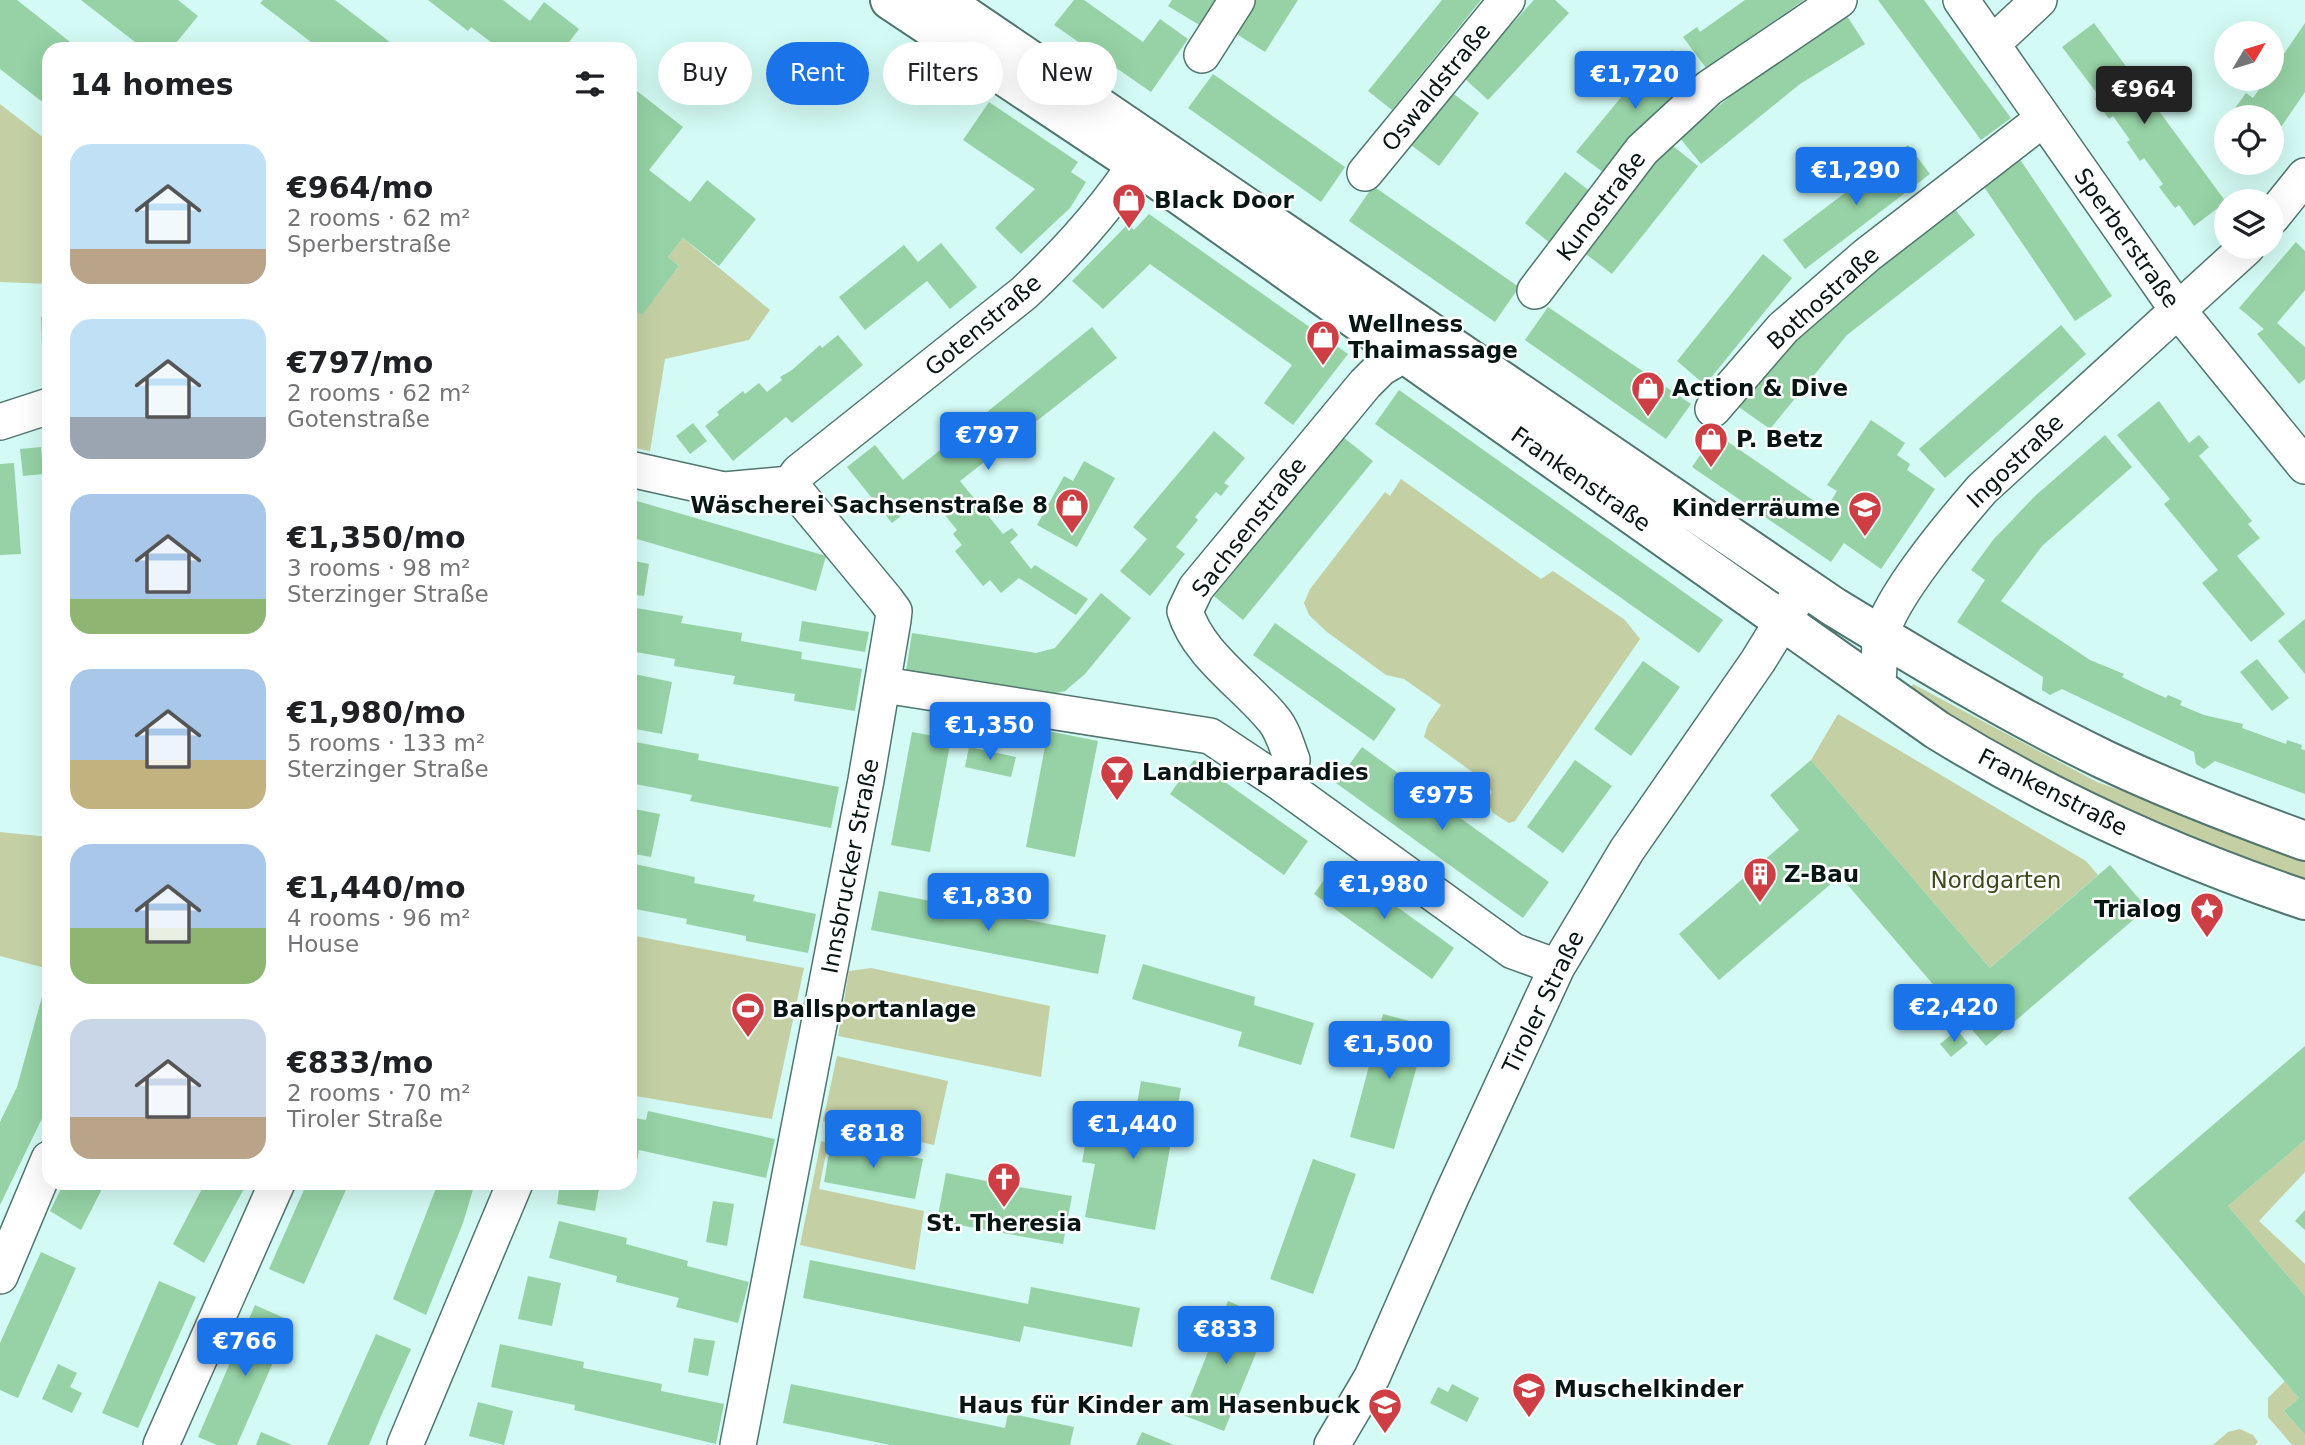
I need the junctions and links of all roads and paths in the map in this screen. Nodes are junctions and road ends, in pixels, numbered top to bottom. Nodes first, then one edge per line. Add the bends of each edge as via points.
1 (890, 0) edge
2 (942, 0) edge
3 (1237, 0) edge
4 (1507, 0) edge
5 (1839, 0) edge
6 (1961, 0) edge
7 (2039, 0) edge
8 (1992, 44) junction
9 (1202, 55) dead end
10 (2043, 119) junction
11 (1143, 153) junction
12 (1365, 173) dead end
13 (2305, 176) edge
14 (2284, 202) edge
15 (2233, 259) edge
16 (1535, 291) dead end
17 (2177, 309) junction
18 (1405, 354) junction
19 (42, 407) edge
20 (1713, 409) dead end
21 (0, 422) edge
22 (2305, 466) edge
23 (637, 471) edge
24 (790, 484) junction
25 (1804, 587) junction
26 (1783, 622) junction
27 (1881, 636) junction
28 (884, 685) junction
29 (1877, 690) junction
30 (1282, 784) junction
31 (2305, 841) edge
32 (2305, 900) edge
33 (1557, 967) junction
34 (42, 1176) edge
35 (274, 1190) edge
36 (512, 1190) edge
37 (0, 1276) edge
38 (161, 1445) edge
39 (405, 1445) edge
40 (738, 1445) edge
41 (1332, 1445) edge

1 - 11 main road, Frankenstraße
2 - 11 main road, Frankenstraße
3 - 9 street
4 - 12 street, Oswaldstraße
5 - 16 street, Kunostraße via 1709,88 1659,133
6 - 8 street, Sperberstraße
7 - 8 street
8 - 10 street, Sperberstraße
10 - 17 street, Sperberstraße
10 - 20 street, Bothostraße via 1783,328
11 - 18 main road, Frankenstraße
11 - 24 street, Gotenstraße via 1095,221 1024,293 799,472
11 - 25 main road, Frankenstraße
13 - 14 street
15 - 17 street, Ingostraße
17 - 22 street, Sperberstraße
17 - 27 street, Ingostraße via 1982,489 1928,556
18 - 26 main road, Frankenstraße
18 - 30 street, Sachsenstraße via 1365,384 1196,588 1185,611 1209,651 1276,722 1292,760
19 - 21 street
23 - 24 street via 724,490
24 - 28 street, Innsbrucker Straße via 894,611
25 - 26 street, Tiroler Straße
25 - 27 main road, Frankenstraße
26 - 29 main road, Frankenstraße
26 - 33 street, Tiroler Straße via 1627,850
27 - 29 street
27 - 31 main road, Frankenstraße via 2104,759
28 - 30 street via 1210,736
28 - 40 street, Innsbrucker Straße
29 - 32 main road, Frankenstraße via 1968,749 2069,803 2185,856
30 - 33 street via 1513,951
33 - 41 street, Tiroler Straße via 1372,1377
34 - 37 street
35 - 38 street
36 - 39 street

